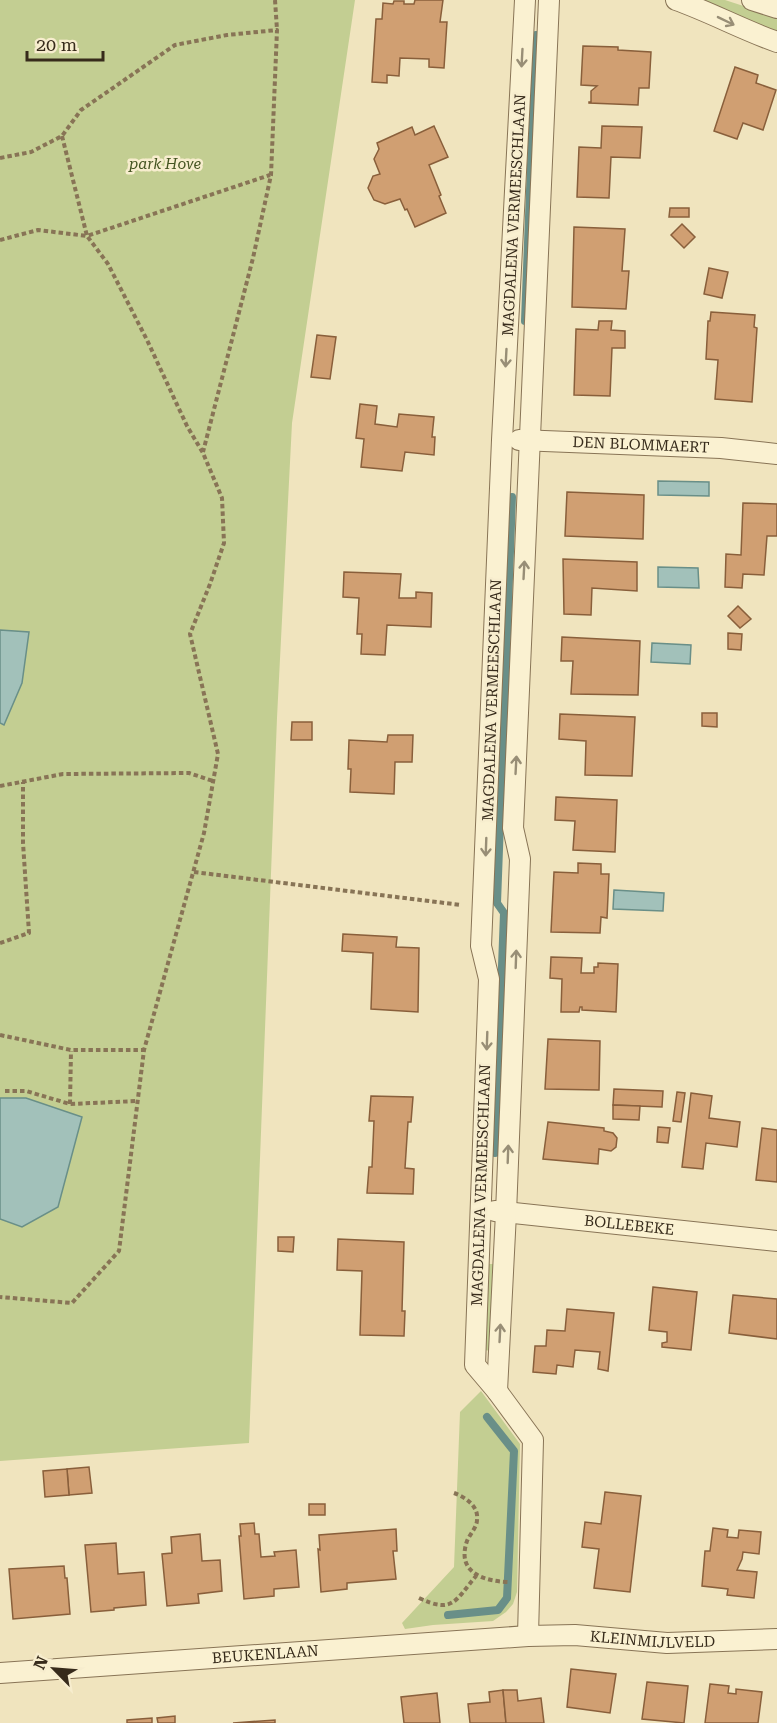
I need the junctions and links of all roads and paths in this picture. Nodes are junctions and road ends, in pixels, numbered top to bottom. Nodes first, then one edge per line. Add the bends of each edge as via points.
1 (275, 0) edge
2 (525, 0) edge
3 (549, 0) edge
4 (676, 0) edge
5 (752, 0) edge
6 (777, 8) edge
7 (277, 30) junction
8 (777, 42) edge
9 (62, 136) junction
10 (0, 158) edge
11 (271, 175) junction
12 (87, 236) junction
13 (0, 240) edge
14 (502, 440) junction
15 (530, 440) junction
16 (203, 453) junction
17 (777, 454) edge
18 (213, 781) junction
19 (23, 782) junction
20 (0, 786) edge
21 (194, 872) junction
22 (483, 908) junction
23 (0, 943) edge
24 (0, 1035) edge
25 (71, 1050) junction
26 (144, 1050) junction
27 (5, 1091) dead end
28 (137, 1101) junction
29 (70, 1104) junction
30 (480, 1210) junction
31 (506, 1213) junction
32 (777, 1241) edge
33 (0, 1297) edge
34 (497, 1391) junction
35 (454, 1493) dead end
36 (476, 1576) junction
37 (507, 1582) dead end
38 (419, 1598) dead end
39 (528, 1636) junction
40 (777, 1639) edge
41 (0, 1673) edge

1 - 7 path
2 -> 14 street, MAGDALENA VERMEESCHLAAN
3 - 15 street, MAGDALENA VERMEESCHLAAN
4 -> 8 street
5 - 6 street
7 - 9 path via 175,45 81,110
7 - 11 path
9 - 10 path via 31,153
9 - 12 path
11 - 12 path
11 - 16 path
12 - 13 path via 38,230
12 - 16 path via 108,264
14 - 15 street, DEN BLOMMAERT
14 -> 22 street, MAGDALENA VERMEESCHLAAN
15 - 17 street, DEN BLOMMAERT
31 -> 15 street, MAGDALENA VERMEESCHLAAN via 520,859 513,828
16 - 18 path via 222,498 224,543 190,634 218,754
18 - 19 path via 189,773 63,774
18 - 21 path
19 - 20 path
19 - 23 path via 29,933
21 - 22 path
21 - 26 path
22 -> 30 street, MAGDALENA VERMEESCHLAAN via 481,946 489,979
24 - 25 path
25 - 26 path
25 - 29 path
26 - 28 path
27 - 29 path via 26,1091
28 - 29 path
28 - 33 path via 119,1251 72,1303
30 - 31 street, BOLLEBEKE
30 - 34 street, MAGDALENA VERMEESCHLAAN via 475,1365
31 - 32 street, BOLLEBEKE
34 -> 31 street, MAGDALENA VERMEESCHLAAN
34 - 39 street, MAGDALENA VERMEESCHLAAN via 533,1440
35 - 36 path via 471,1502 476,1512 477,1521 467,1541 465,1558
36 - 37 path
36 - 38 path via 456,1601 447,1605 437,1606
39 - 40 street, KLEINMIJLVELD via 574,1635 667,1643
39 - 41 street, BEUKENLAAN

